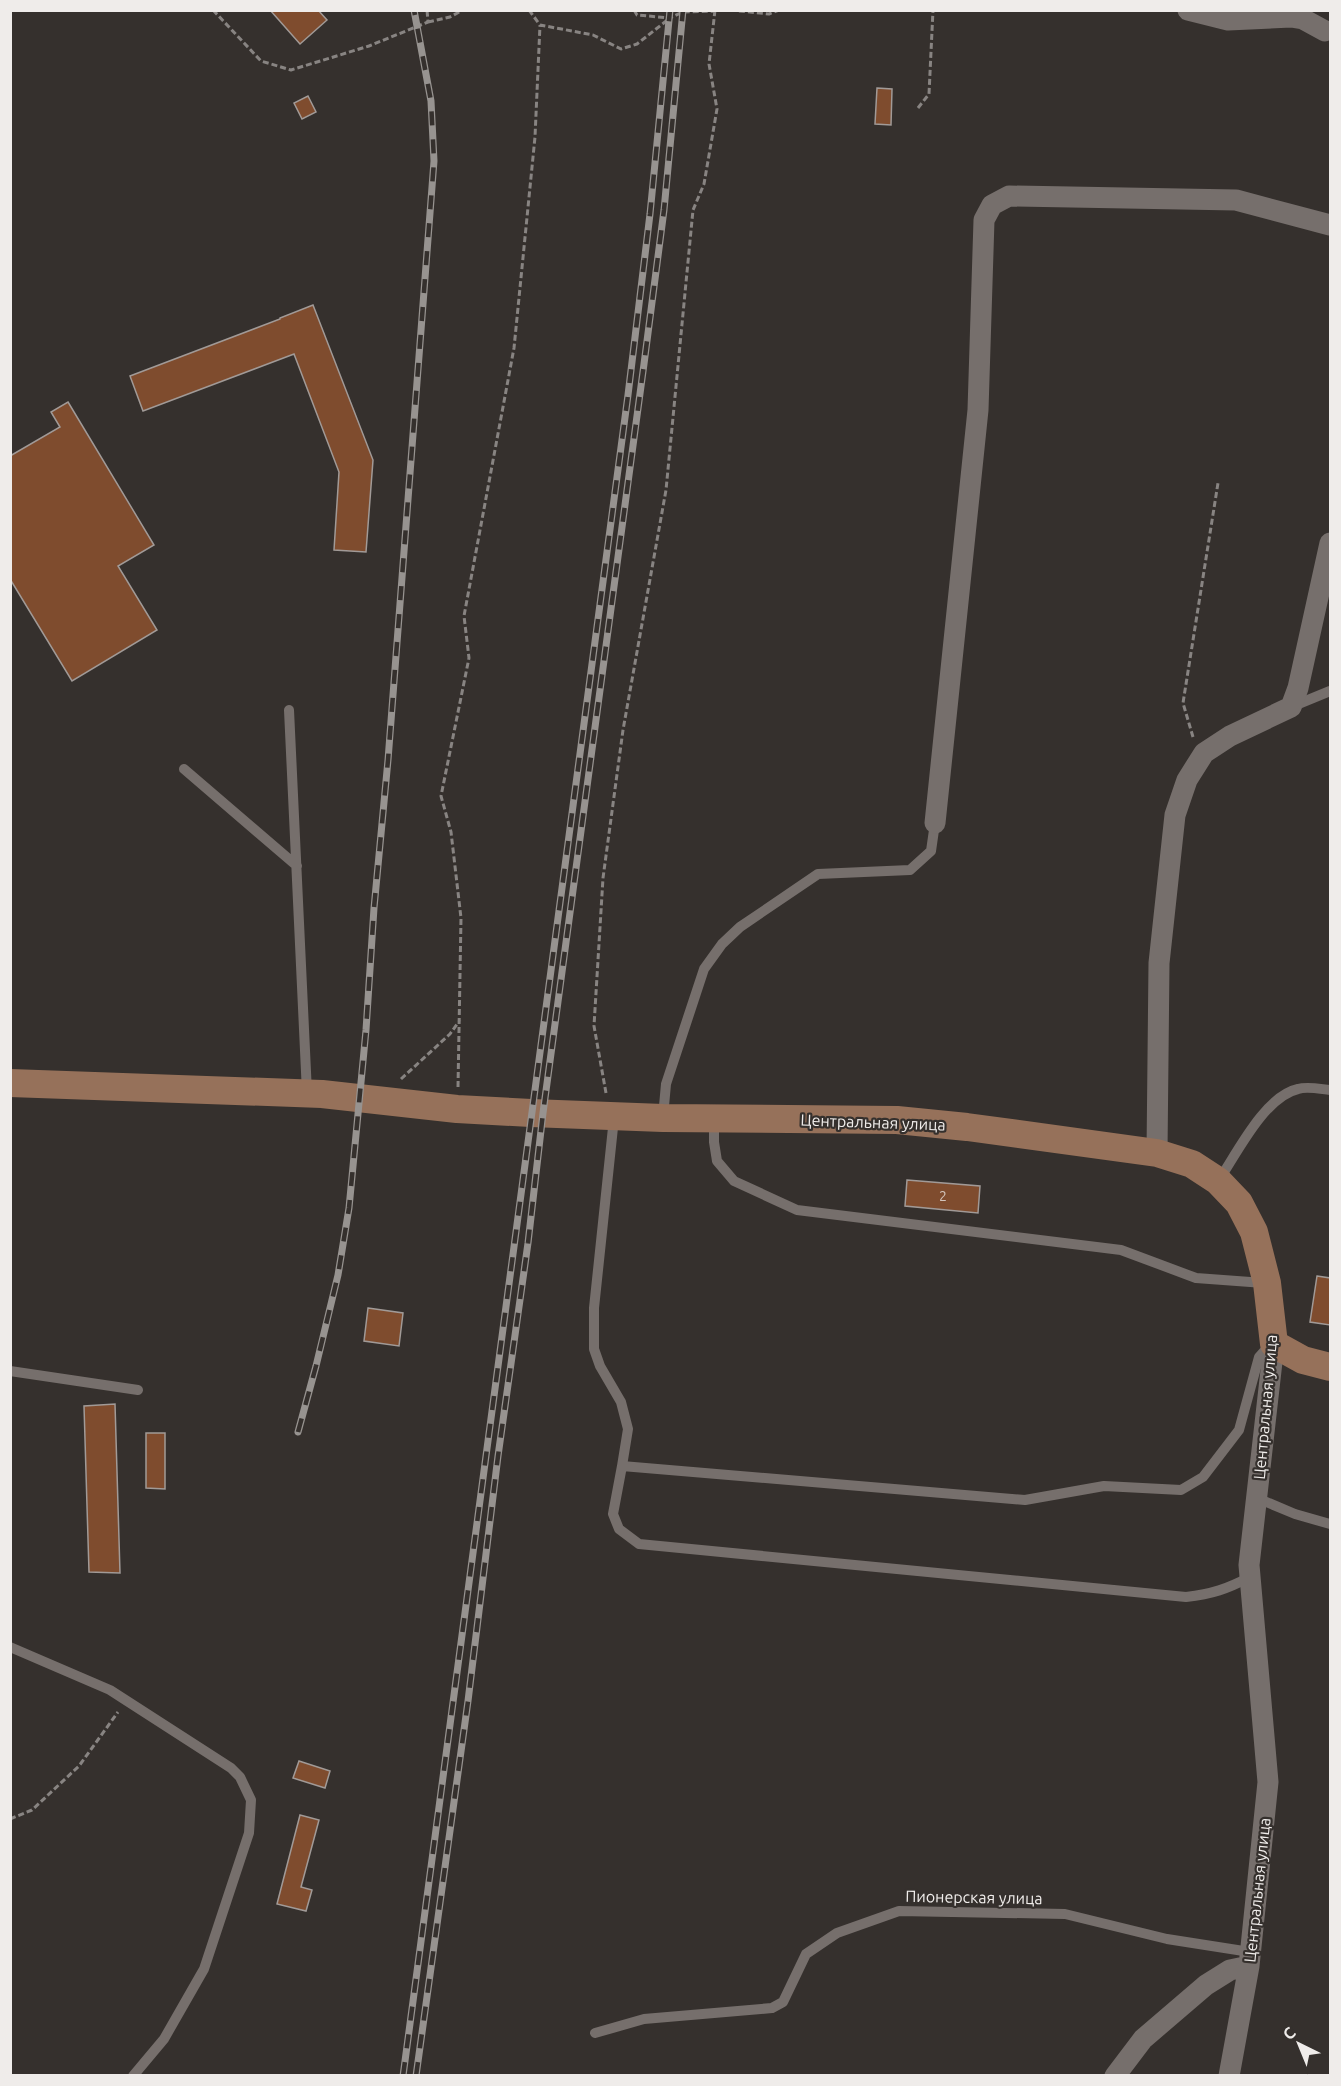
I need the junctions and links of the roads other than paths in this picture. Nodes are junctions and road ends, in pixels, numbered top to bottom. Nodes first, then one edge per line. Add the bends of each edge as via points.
1 (1188, 10) edge
2 (1313, 10) edge
3 (1328, 35) edge
4 (1330, 225) edge
5 (1330, 543) edge
6 (1330, 691) edge
7 (1291, 707) junction
8 (289, 710) dead end
9 (184, 769) dead end
10 (935, 823) joint
11 (297, 866) junction
12 (10, 1083) edge
13 (1330, 1090) edge
14 (307, 1093) junction
15 (611, 1116) junction
16 (663, 1118) junction
17 (714, 1118) junction
18 (1157, 1153) junction
19 (1218, 1181) junction
20 (1267, 1283) junction
21 (1274, 1344) junction
22 (1330, 1367) edge
23 (10, 1371) edge
24 (138, 1390) dead end
25 (622, 1466) junction
26 (1257, 1498) junction
27 (1330, 1524) edge
28 (1250, 1577) junction
29 (10, 1647) edge
30 (1250, 1959) junction
31 (595, 2033) dead end
32 (132, 2076) edge
33 (1114, 2076) edge
34 (1229, 2076) edge

1 - 3 street via 1228,20 1303,19
2 - 3 street
4 - 10 street via 1236,200 1009,196 992,205 984,219 978,410
5 - 7 street
6 - 7 lane
7 - 18 street via 1204,753 1187,780 1175,815 1159,963
8 - 11 lane
9 - 11 lane
10 - 16 lane via 931,851 910,870 818,874 740,927 722,944 704,969 666,1084
11 - 14 lane
12 - 14 street, Центральная улица
13 - 19 lane via 1299,1088 1286,1093 1263,1113
14 - 15 street, Центральная улица via 457,1109
15 - 16 street, Центральная улица
15 - 25 lane via 594,1349 621,1402 628,1430
16 - 17 street, Центральная улица
17 - 18 street, Центральная улица via 897,1120
17 - 20 lane via 717,1161 734,1181 797,1210 1121,1250 1196,1278
18 - 19 street, Центральная улица via 1192,1164
19 - 20 street, Центральная улица via 1239,1203 1254,1232
20 - 21 street, Центральная улица
21 - 22 street via 1303,1360
21 - 25 lane via 1259,1357 1239,1430 1203,1476 1181,1490 1104,1486 1025,1500
21 - 26 street, Центральная улица
23 - 24 lane
25 - 28 lane via 613,1514 619,1529 639,1544 1186,1597 1227,1589
26 - 27 lane
26 - 28 street, Центральная улица
28 - 30 street, Центральная улица via 1268,1782
29 - 32 lane via 110,1690 231,1768 251,1800 249,1833 204,1969 164,2039
30 - 31 lane, Пионерская улица via 1065,1914 899,1911 837,1933 806,1954 783,2002 772,2008 644,2019
30 - 33 street via 1206,1985 1143,2039
30 - 34 street, Центральная улица

